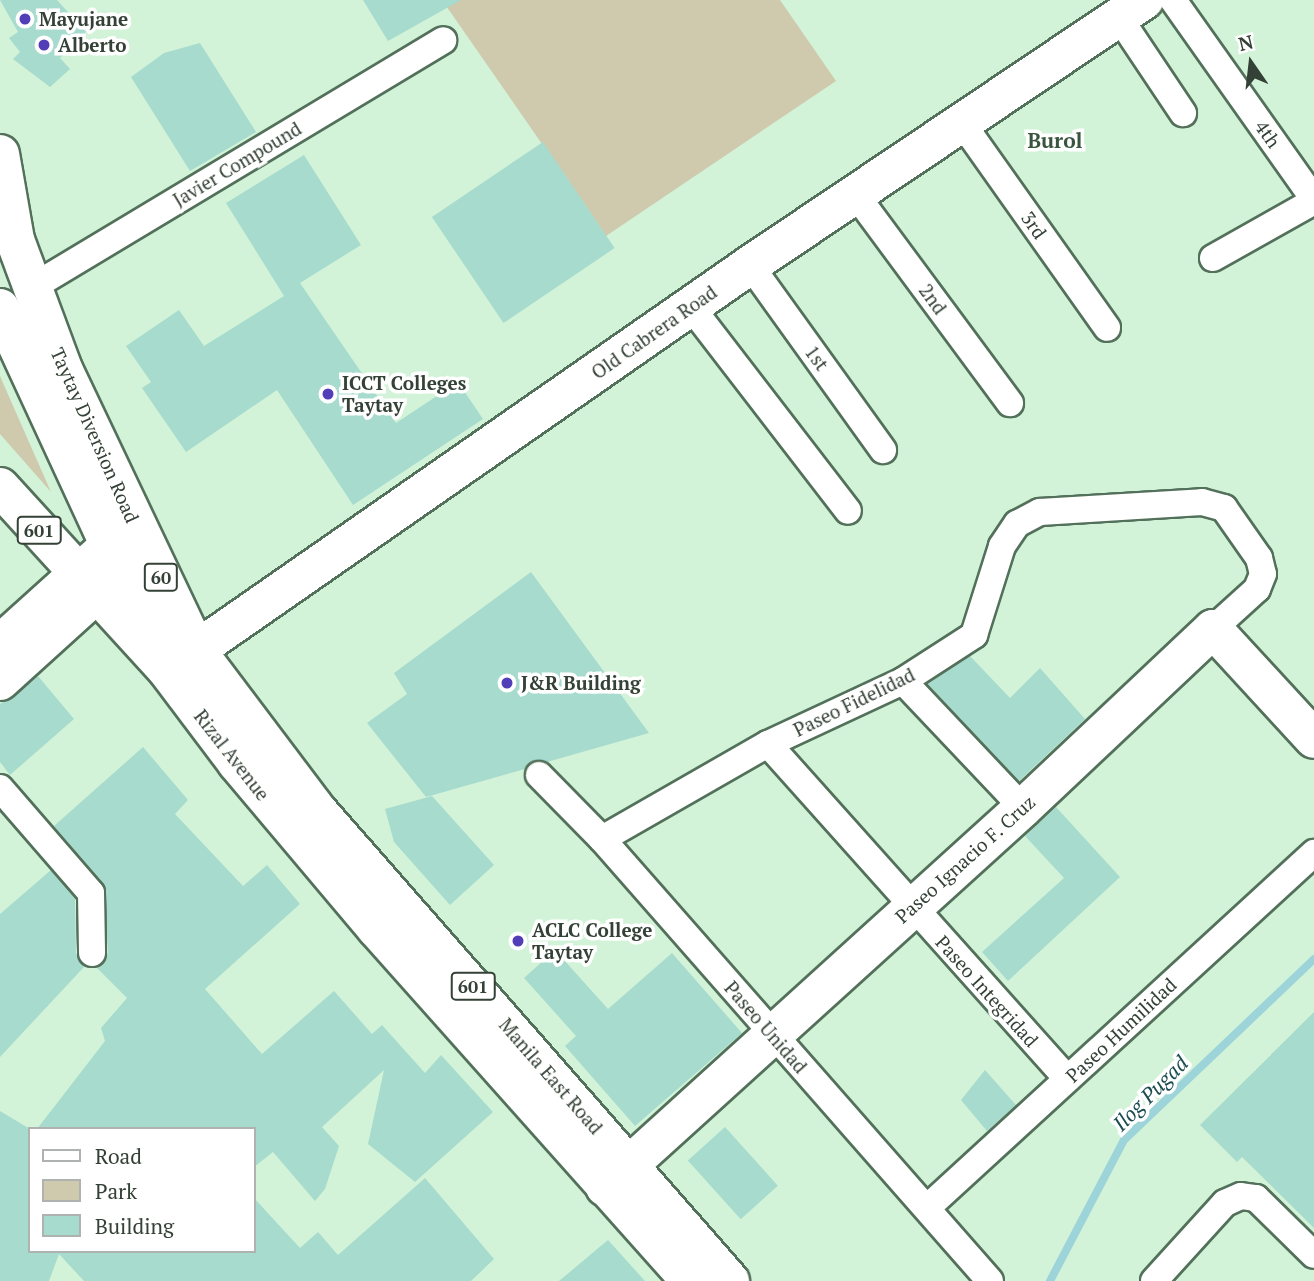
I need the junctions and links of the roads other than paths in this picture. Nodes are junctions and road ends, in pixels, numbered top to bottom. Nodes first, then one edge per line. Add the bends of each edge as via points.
1 (1173, 0) edge
2 (1131, 8) edge
3 (443, 40) dead end
4 (1183, 113) dead end
5 (962, 122) junction
6 (2, 178) edge
7 (856, 195) junction
8 (1314, 200) edge
9 (1213, 258) dead end
10 (750, 265) junction
11 (16, 298) edge
12 (691, 307) junction
13 (1107, 327) dead end
14 (1010, 403) dead end
15 (71, 429) junction
16 (883, 450) dead end
17 (0, 487) edge
18 (848, 512) dead end
19 (110, 545) junction
20 (87, 584) junction
21 (1213, 629) junction
22 (0, 644) edge
23 (182, 660) junction
24 (0, 681) edge
25 (903, 681) junction
26 (230, 699) joint
27 (1314, 739) edge
28 (768, 744) junction
29 (539, 775) dead end
30 (0, 788) edge
31 (1023, 808) junction
32 (316, 809) joint
33 (602, 839) junction
34 (1314, 853) edge
35 (911, 907) junction
36 (92, 953) dead end
37 (463, 1026) joint
38 (771, 1034) junction
39 (1068, 1079) junction
40 (617, 1177) junction
41 (928, 1207) junction
42 (1314, 1255) edge
43 (691, 1281) edge
44 (730, 1281) edge
45 (990, 1281) edge
46 (1154, 1281) edge

1 - 8 street, 4th
2 - 4 street
2 - 5 main road, Old Cabrera Road
3 - 11 street, Javier Compound
5 - 7 main road, Old Cabrera Road
5 - 13 street, 3rd
6 - 11 main road, Taytay Diversion Road / 60
7 - 10 main road, Old Cabrera Road
7 - 14 street, 2nd
8 - 9 street
10 - 12 main road, Old Cabrera Road
10 - 16 street, 1st
11 - 15 main road, Taytay Diversion Road / 60
12 - 18 street
12 - 23 main road, Old Cabrera Road
15 - 19 main road, Taytay Diversion Road / 60
15 - 23 main road, Taytay Diversion Road / 60
17 - 20 main road, Rizal Avenue / 601
19 - 20 main road
19 - 23 main road, Taytay Diversion Road / 60
20 - 22 main road
20 - 23 main road, Rizal Avenue / 601
20 - 24 main road
21 - 25 street, Paseo Fidelidad via 1257,589 1263,574 1259,558 1224,508 1202,502 1040,512 1017,524 1002,546 974,635
21 - 27 main road
21 - 31 main road, Paseo Ignacio F. Cruz
23 - 26 main road, Taytay Diversion Road
23 - 37 main road, Rizal Avenue / 601 via 244,772
25 - 28 street, Paseo Fidelidad
25 - 31 street
26 - 32 main road, Rizal Avenue
28 - 33 street, Paseo Fidelidad
28 - 35 street, Paseo Integridad
29 - 33 street, Paseo Unidad
30 - 36 street via 90,893
31 - 35 main road, Paseo Ignacio F. Cruz
32 - 40 main road, Manila East Road / 601
33 - 38 street, Paseo Unidad
34 - 39 street, Paseo Humilidad
35 - 38 main road, Paseo Ignacio F. Cruz
35 - 39 street, Paseo Integridad
37 - 40 main road, Manila East Road / 601
38 - 40 main road, Paseo Ignacio F. Cruz
38 - 41 street, Paseo Unidad
39 - 41 street, Paseo Humilidad
40 - 43 main road, Manila East Road / 601
40 - 44 main road, Manila East Road / 601
41 - 45 street, Paseo Unidad
42 - 46 street via 1256,1198 1241,1196 1226,1203

